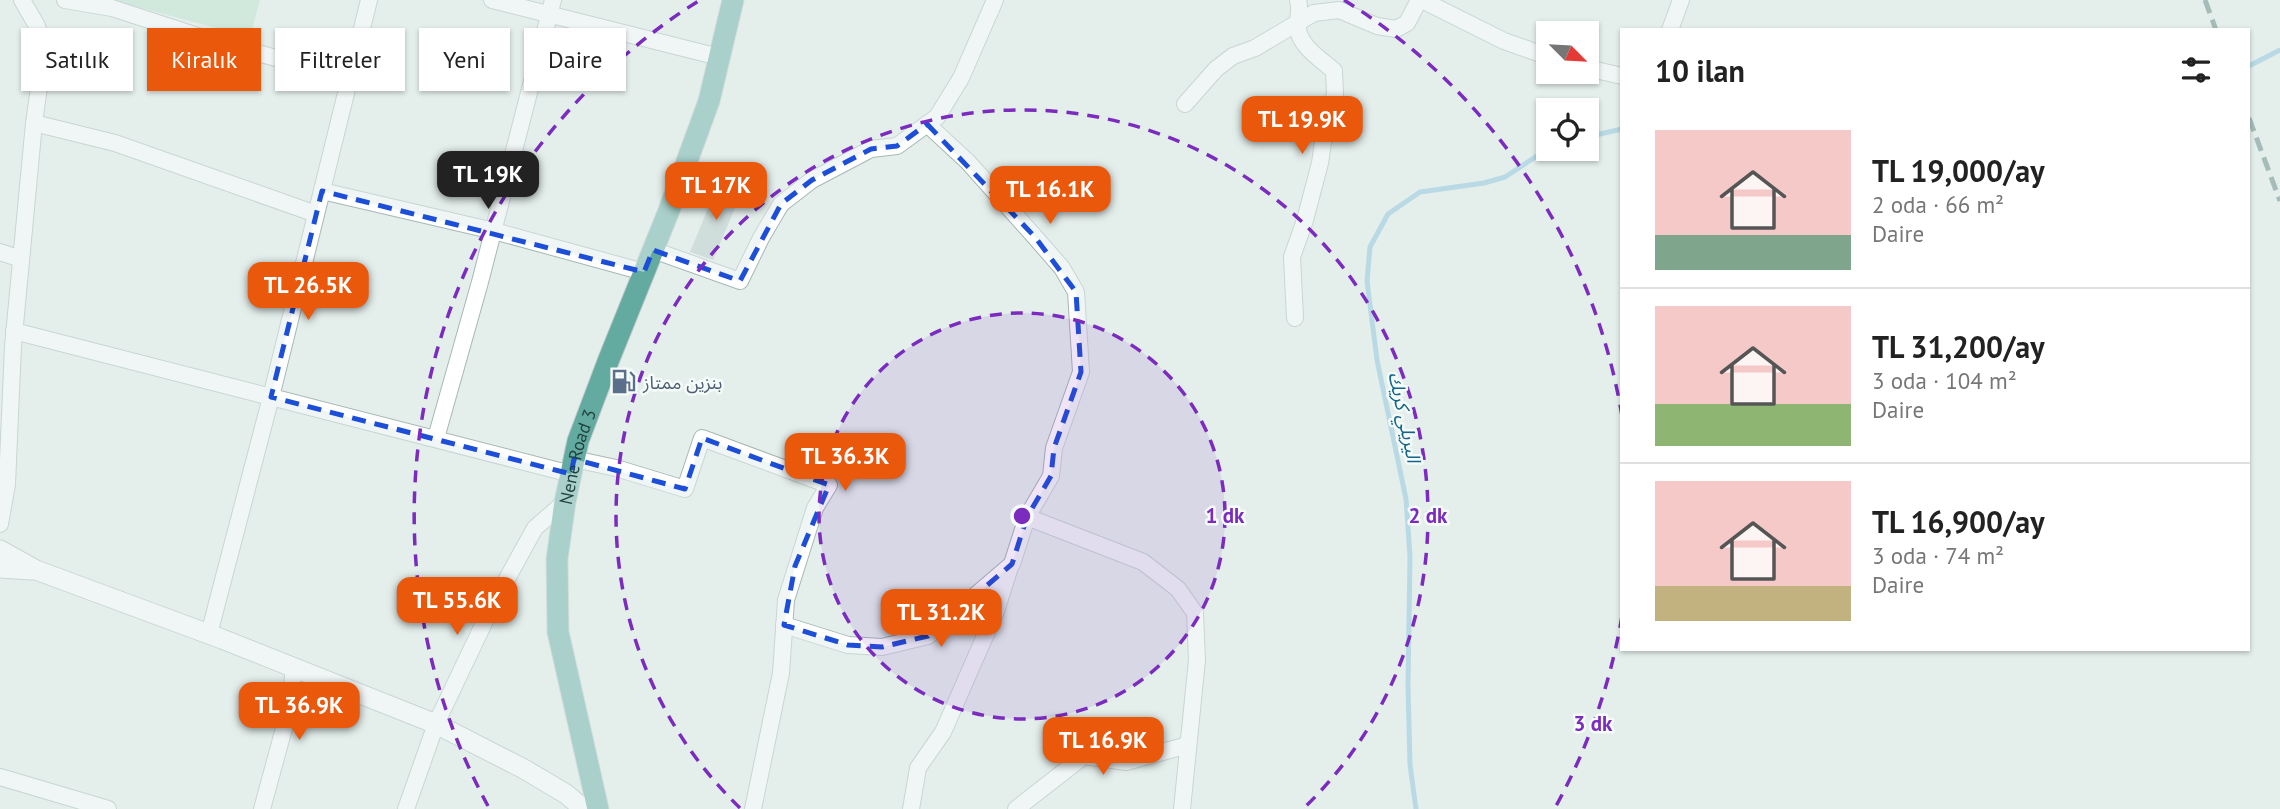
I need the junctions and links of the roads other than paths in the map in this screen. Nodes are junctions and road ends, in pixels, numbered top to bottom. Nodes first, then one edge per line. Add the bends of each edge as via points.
1 (22, 0) edge
2 (65, 0) edge
3 (369, 0) edge
4 (492, 0) edge
5 (733, 0) edge
6 (995, 0) edge
7 (1298, 0) edge
8 (1420, 0) edge
9 (1681, 0) edge
10 (552, 7) edge
11 (1298, 22) junction
12 (362, 28) edge
13 (1671, 28) edge
14 (1536, 52) edge
15 (719, 57) junction
16 (275, 58) edge
17 (1600, 71) edge
18 (1620, 76) edge
19 (347, 91) edge
20 (1185, 104) dead end
21 (34, 123) junction
22 (927, 124) junction
23 (322, 191) junction
24 (316, 214) junction
25 (494, 231) junction
26 (653, 250) junction
27 (0, 253) edge
28 (21, 259) junction
29 (644, 272) junction
30 (1296, 318) dead end
31 (14, 331) junction
32 (6, 357) edge
33 (271, 397) junction
34 (436, 438) junction
35 (573, 467) junction
36 (565, 502) junction
37 (1027, 517) junction
38 (0, 524) edge
39 (0, 550) edge
40 (1012, 564) junction
41 (0, 568) edge
42 (36, 570) junction
43 (783, 625) junction
44 (209, 634) junction
45 (294, 667) junction
46 (436, 724) junction
47 (1188, 745) junction
48 (0, 777) edge
49 (108, 809) edge
50 (262, 809) edge
51 (406, 809) edge
52 (584, 809) edge
53 (598, 809) edge
54 (753, 809) edge
55 (911, 809) edge
56 (1017, 809) edge
57 (1182, 809) edge

1 - 21 street via 44,51
2 - 16 street via 112,8
3 - 12 street
4 - 10 street
5 - 15 main road, Nene Road 3
6 - 22 street via 961,78 937,117
7 - 11 street
8 - 11 street via 1407,23 1396,29 1339,10 1314,13
8 - 14 street
9 - 13 street
10 - 15 street
10 - 25 street
11 - 20 street via 1233,56
11 - 30 street via 1297,31 1310,51 1334,71 1335,94 1292,257
15 - 26 main road, Nene Road 3 via 709,100
17 - 18 street
19 - 23 street
21 - 24 street via 115,143
21 - 28 street
22 - 26 street via 897,146 871,149 811,180 781,204 740,281
22 - 37 street via 968,162 1053,257 1076,292 1081,372 1054,448 1051,476
23 - 24 street
23 - 25 street
24 - 33 street
25 - 29 street
25 - 34 street
26 - 29 main road, Nene Road 3
27 - 28 street
28 - 31 street
29 - 35 main road, Nene Road 3 via 578,440
31 - 32 street
31 - 33 street
32 - 38 street via 7,484
33 - 34 street
33 - 44 street
34 - 35 street
35 - 36 main road, Nene Road 3
35 - 43 street via 616,468 685,489 702,438 828,485 795,566
36 - 46 street via 535,528
36 - 53 main road, Nene Road 3 via 557,559 558,632
37 - 40 street
37 - 47 street via 1143,562 1178,589 1195,613 1197,660
39 - 42 street
40 - 43 street via 928,636 882,647 848,645
40 - 55 street via 943,732 918,768
41 - 42 street
42 - 44 street
43 - 54 street via 781,673
44 - 45 street
45 - 46 street
45 - 50 street via 289,710
46 - 51 street
46 - 52 street via 524,769
47 - 56 street via 1126,762 1084,756
47 - 57 street
48 - 49 street

